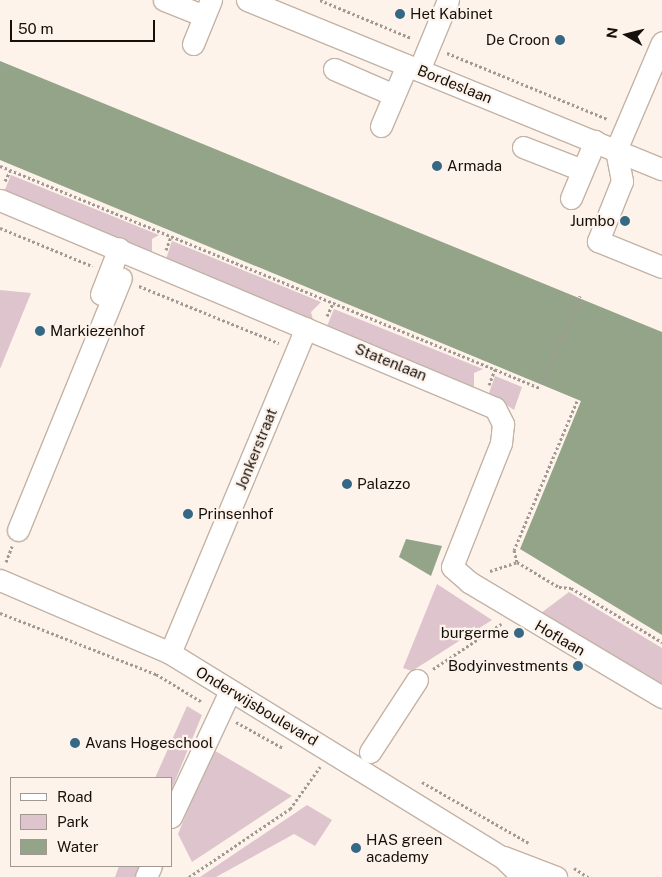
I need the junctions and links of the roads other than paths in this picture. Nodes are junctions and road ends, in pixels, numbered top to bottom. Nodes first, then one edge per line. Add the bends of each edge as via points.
1 (164, 0) edge
2 (247, 0) edge
3 (448, 0) edge
4 (207, 8) edge
5 (662, 42) edge
6 (192, 44) dead end
7 (413, 67) junction
8 (334, 69) dead end
9 (394, 95) junction
10 (381, 126) dead end
11 (595, 141) junction
12 (523, 147) dead end
13 (616, 150) junction
14 (662, 169) edge
15 (582, 170) junction
16 (571, 198) dead end
17 (0, 200) edge
18 (119, 248) junction
19 (662, 267) edge
20 (115, 276) junction
21 (306, 328) junction
22 (76, 357) dead end
23 (18, 530) dead end
24 (461, 574) joint
25 (0, 580) edge
26 (170, 653) junction
27 (417, 680) road end
28 (230, 691) junction
29 (662, 697) edge
30 (370, 752) dead end
31 (172, 815) edge
32 (502, 857) junction
33 (523, 877) edge
34 (556, 877) edge

1 - 4 street
2 - 7 street, Bordeslaan
3 - 7 street via 429,45
4 - 6 street
5 - 13 street
7 - 9 street
7 - 11 street, Bordeslaan
8 - 9 street
9 - 10 street
11 - 13 street, Bordeslaan
11 - 15 street
12 - 15 street
13 - 14 street, Bordeslaan
13 - 19 street via 622,181 598,240
15 - 16 street
17 - 18 street, Statenlaan
18 - 20 street
18 - 21 street, Statenlaan
20 - 22 street
20 - 23 street
21 - 24 street, Statenlaan via 495,408 503,424 501,444 452,567
21 - 26 street, Jonkerstraat
24 - 29 street, Hoflaan
25 - 26 street, Onderwijsboulevard
26 - 28 street, Onderwijsboulevard
27 - 30 street
28 - 31 street
28 - 32 street, Onderwijsboulevard
32 - 33 street, Onderwijsboulevard
32 - 34 street, Onderwijsboulevard

